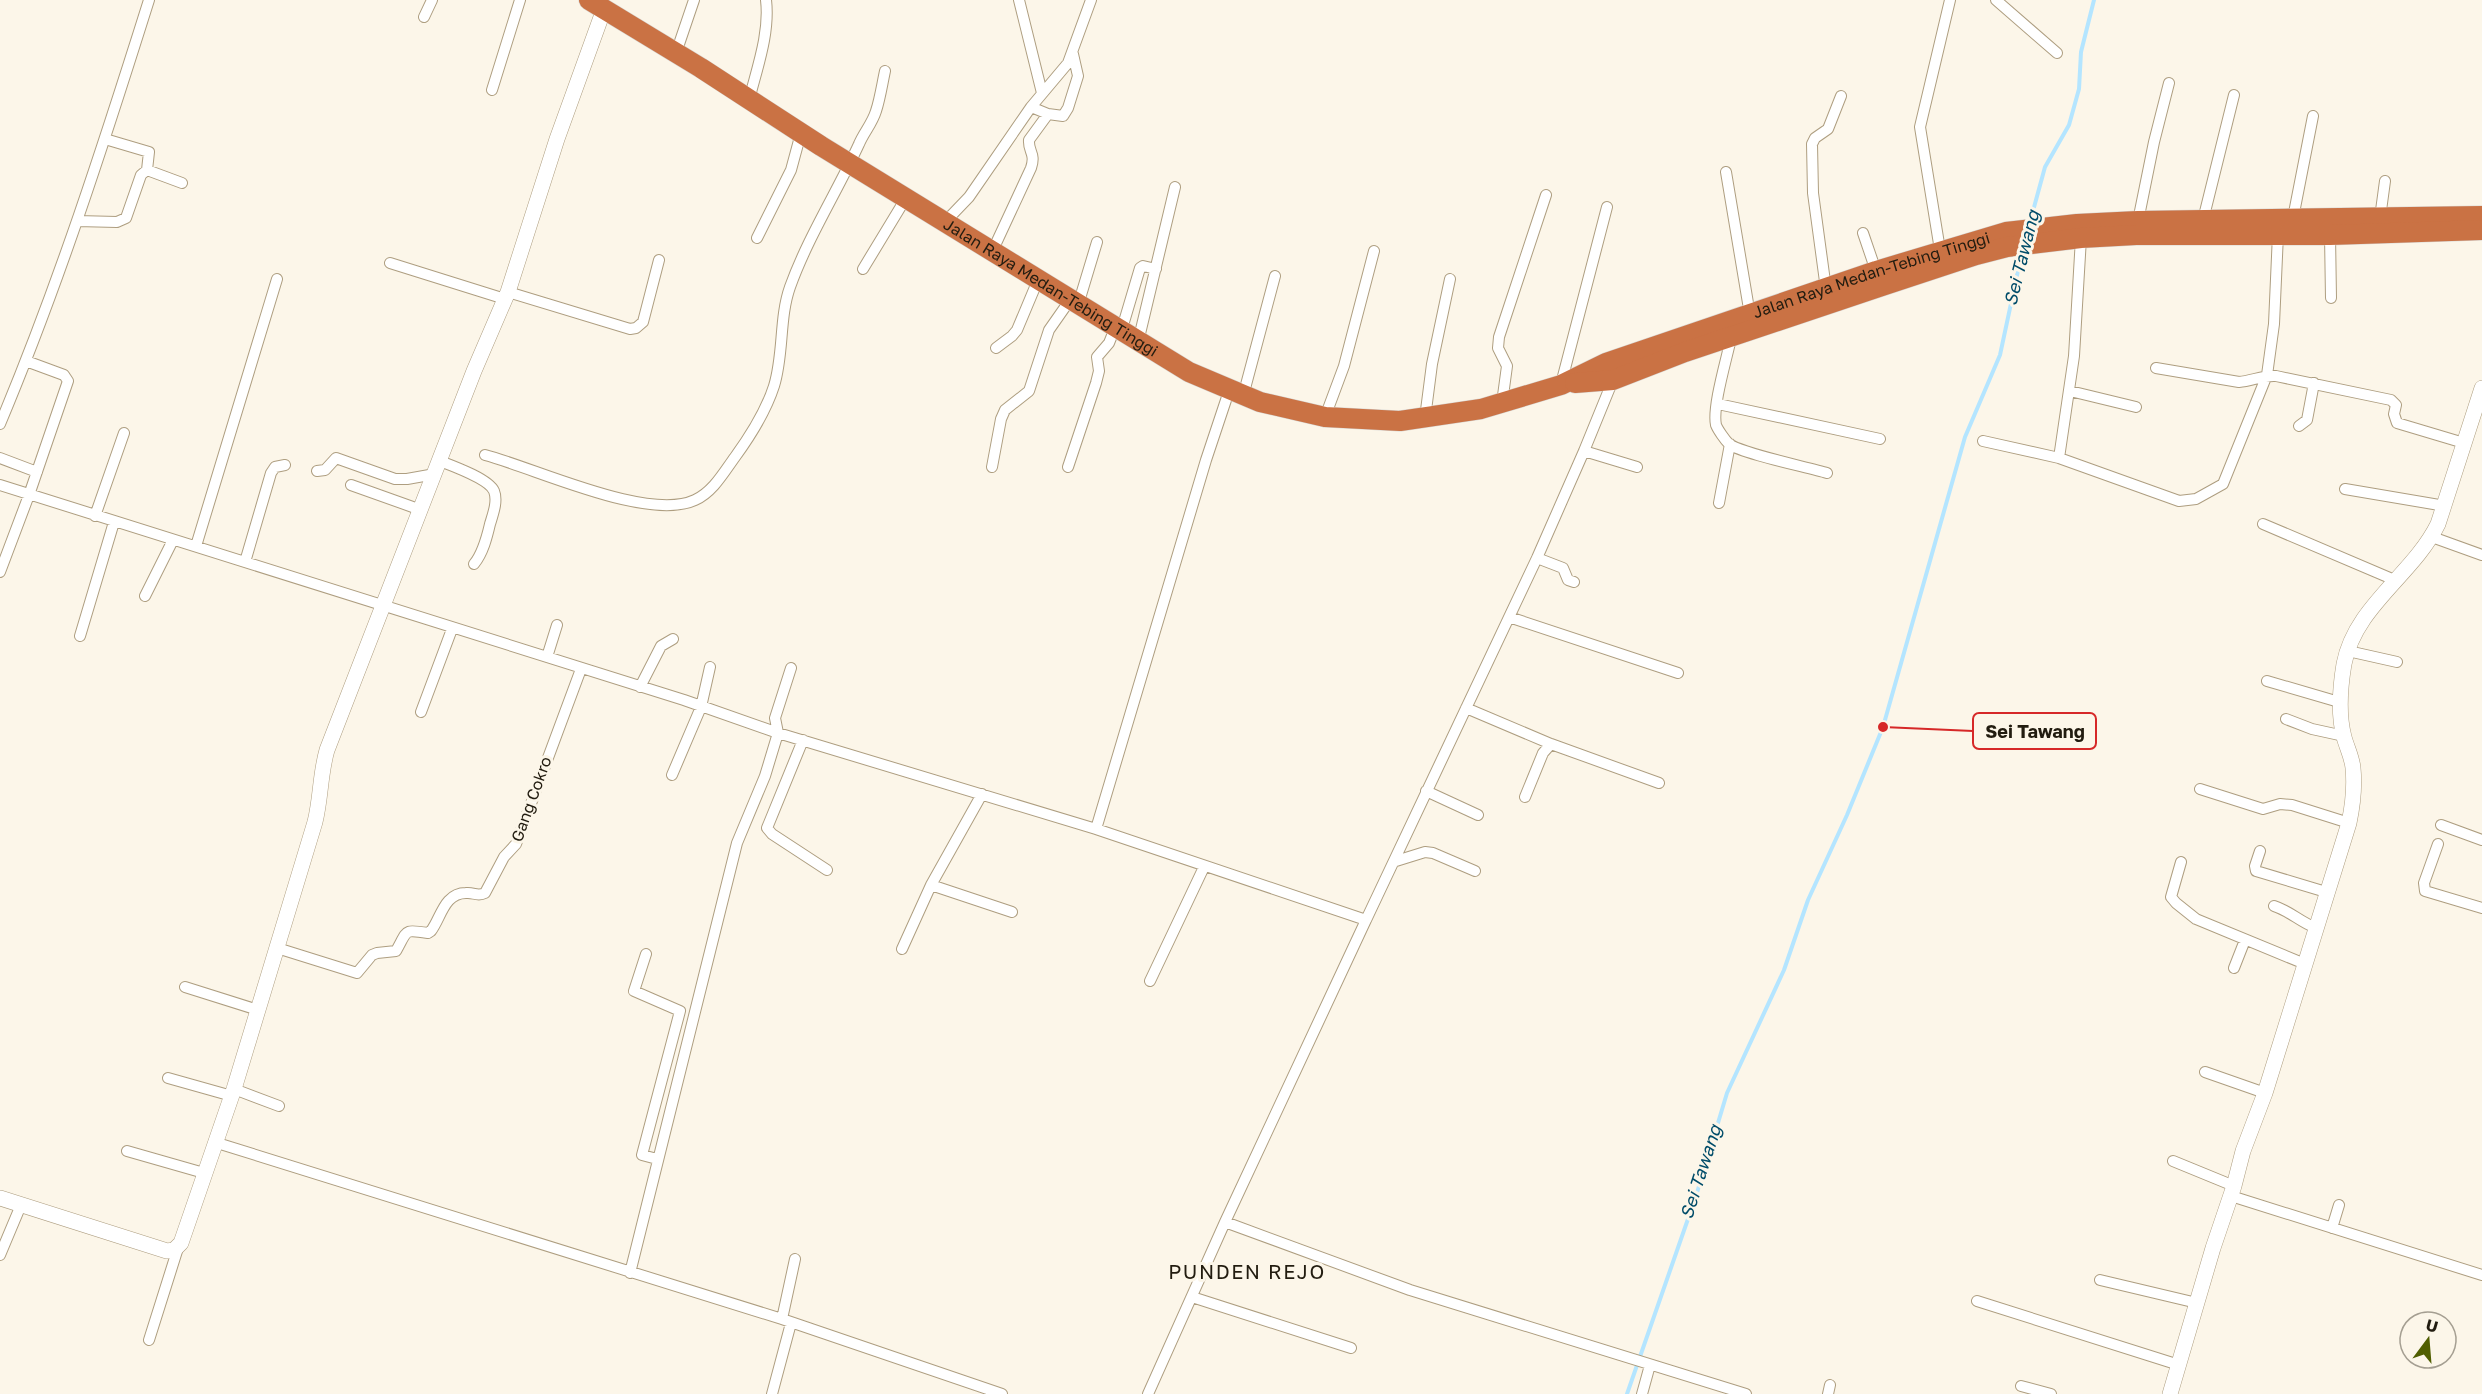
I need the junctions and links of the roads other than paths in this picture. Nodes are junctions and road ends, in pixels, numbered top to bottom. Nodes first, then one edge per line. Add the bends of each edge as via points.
1 (150, 0) edge
2 (432, 0) edge
3 (520, 0) edge
4 (694, 0) edge
5 (766, 0) edge
6 (1019, 0) edge
7 (1091, 0) edge
8 (1950, 0) edge
9 (1996, 0) edge
10 (596, 4) edge
11 (424, 17) dead end
12 (676, 53) junction
13 (2057, 53) dead end
14 (1073, 54) junction
15 (885, 71) dead end
16 (2169, 82) dead end
17 (492, 90) dead end
18 (1042, 93) junction
19 (2234, 95) dead end
20 (1841, 96) dead end
21 (749, 100) junction
22 (1039, 110) junction
23 (2313, 116) dead end
24 (801, 133) junction
25 (105, 139) junction
26 (851, 164) junction
27 (147, 170) junction
28 (1726, 172) dead end
29 (2385, 181) dead end
30 (182, 183) dead end
31 (1175, 188) dead end
32 (1546, 195) dead end
33 (906, 198) junction
34 (1607, 207) dead end
35 (2482, 216) edge
36 (2380, 218) junction
37 (2203, 220) junction
38 (77, 221) junction
39 (2138, 221) junction
40 (945, 222) junction
41 (2288, 229) junction
42 (2482, 230) edge
43 (1863, 233) dead end
44 (2330, 235) junction
45 (2034, 236) junction
46 (757, 238) dead end
47 (2080, 238) junction
48 (2006, 240) junction
49 (1097, 242) dead end
50 (1940, 250) junction
51 (1374, 251) dead end
52 (992, 252) junction
53 (659, 260) dead end
54 (390, 263) dead end
55 (863, 269) dead end
56 (1156, 269) junction
57 (1876, 271) junction
58 (1275, 276) dead end
59 (277, 279) dead end
60 (1450, 279) dead end
61 (1038, 280) junction
62 (1826, 289) junction
63 (507, 296) junction
64 (2331, 298) dead end
65 (1074, 302) junction
66 (1750, 315) junction
67 (1125, 334) junction
68 (1731, 338) junction
69 (996, 348) dead end
70 (26, 361) junction
71 (2156, 368) dead end
72 (2267, 375) junction
73 (1612, 380) junction
74 (2314, 383) junction
75 (1561, 385) junction
76 (2482, 388) edge
77 (2070, 392) junction
78 (1236, 394) junction
79 (1502, 403) junction
80 (1718, 404) junction
81 (2136, 407) dead end
82 (1325, 417) junction
83 (1425, 418) junction
84 (0, 424) edge
85 (2300, 426) dead end
86 (124, 433) dead end
87 (1880, 439) dead end
88 (1983, 441) dead end
89 (2464, 443) junction
90 (1730, 444) junction
91 (1584, 451) junction
92 (485, 454) dead end
93 (2058, 458) junction
94 (0, 459) edge
95 (285, 465) dead end
96 (438, 467) junction
97 (992, 467) dead end
98 (1068, 467) dead end
99 (1637, 467) dead end
100 (317, 471) dead end
101 (37, 472) junction
102 (1827, 473) dead end
103 (0, 485) edge
104 (351, 485) dead end
105 (2345, 489) dead end
106 (29, 495) junction
107 (1719, 503) dead end
108 (2445, 506) junction
109 (421, 510) junction
110 (95, 516) junction
111 (114, 522) junction
112 (2263, 524) dead end
113 (2432, 537) junction
114 (173, 540) junction
115 (196, 546) junction
116 (2482, 555) edge
117 (1537, 558) junction
118 (245, 562) junction
119 (474, 564) dead end
120 (0, 572) edge
121 (2397, 581) junction
122 (1574, 582) dead end
123 (145, 596) dead end
124 (384, 606) junction
125 (1509, 617) junction
126 (556, 625) dead end
127 (452, 629) junction
128 (80, 636) dead end
129 (673, 639) dead end
130 (2348, 651) junction
131 (548, 657) junction
132 (2397, 662) dead end
133 (710, 667) dead end
134 (791, 668) dead end
135 (581, 669) junction
136 (1678, 673) dead end
137 (2267, 681) dead end
138 (640, 687) junction
139 (2339, 702) junction
140 (700, 707) junction
141 (1466, 708) junction
142 (421, 712) dead end
143 (2286, 719) dead end
144 (778, 733) junction
145 (2344, 736) junction
146 (803, 740) junction
147 (1551, 744) junction
148 (672, 775) dead end
149 (1659, 783) dead end
150 (2200, 789) dead end
151 (1426, 791) junction
152 (982, 794) junction
153 (1525, 797) dead end
154 (1478, 815) dead end
155 (2349, 823) junction
156 (2441, 825) dead end
157 (1096, 829) junction
158 (2482, 840) edge
159 (2438, 844) dead end
160 (2260, 851) dead end
161 (1396, 861) junction
162 (2181, 862) dead end
163 (1204, 867) junction
164 (827, 870) dead end
165 (1475, 871) dead end
166 (931, 885) junction
167 (2326, 892) junction
168 (2274, 906) dead end
169 (2482, 908) edge
170 (1011, 912) dead end
171 (1366, 920) junction
172 (2316, 928) junction
173 (2245, 940) junction
174 (277, 948) junction
175 (902, 949) dead end
176 (646, 954) dead end
177 (2305, 964) junction
178 (2234, 968) dead end
179 (1149, 981) dead end
180 (184, 987) dead end
181 (258, 1010) junction
182 (2205, 1072) dead end
183 (168, 1078) dead end
184 (233, 1092) junction
185 (2265, 1093) junction
186 (279, 1106) dead end
187 (214, 1142) junction
188 (127, 1151) dead end
189 (657, 1159) junction
190 (2174, 1161) dead end
191 (204, 1173) junction
192 (2233, 1191) junction
193 (0, 1198) edge
194 (21, 1205) junction
195 (2339, 1205) dead end
196 (1225, 1222) junction
197 (2332, 1228) junction
198 (178, 1248) junction
199 (0, 1255) edge
200 (795, 1259) dead end
201 (630, 1273) junction
202 (2482, 1275) edge
203 (2100, 1280) dead end
204 (1192, 1297) junction
205 (1977, 1301) dead end
206 (2197, 1303) junction
207 (786, 1321) junction
208 (149, 1340) dead end
209 (1351, 1348) dead end
210 (1647, 1364) junction
211 (2179, 1365) junction
212 (2021, 1386) dead end
213 (996, 1393) edge
214 (1743, 1393) edge
215 (772, 1394) edge
216 (1148, 1394) edge
217 (1642, 1394) edge
218 (2051, 1394) edge
219 (2170, 1394) edge

1 - 25 street
2 - 11 street
3 - 17 street
4 - 12 street
5 - 21 street via 763,44
6 - 18 street
7 - 14 street
8 - 50 street via 1920,127
9 - 13 street
10 - 12 highway, Jalan Raya Medan-Tebing Tinggi
10 - 63 street
12 - 21 highway, Jalan Raya Medan-Tebing Tinggi
14 - 18 street
14 - 22 street via 1078,76 1066,112 1059,117
15 - 26 street via 876,110
16 - 39 street
18 - 22 street
19 - 37 street
20 - 62 street via 1828,129 1812,144 1813,193
21 - 24 highway, Jalan Raya Medan-Tebing Tinggi
22 - 40 street
22 - 52 street via 1029,140 1034,157 1031,168
23 - 41 street
24 - 26 highway, Jalan Raya Medan-Tebing Tinggi
24 - 46 street via 791,170
25 - 27 street via 149,152
25 - 38 street
26 - 33 highway, Jalan Raya Medan-Tebing Tinggi
26 - 92 street via 814,231 789,289 776,382 768,405 710,490 687,503 648,505 617,499
27 - 30 street
27 - 38 street via 141,175 126,218 117,222
28 - 66 street
29 - 36 street
31 - 56 street
32 - 79 street via 1499,337 1497,348 1508,372
33 - 40 highway, Jalan Raya Medan-Tebing Tinggi
33 - 55 street
34 - 75 street
35 - 36 highway, Jalan Raya Medan-Tebing Tinggi
36 - 41 highway, Jalan Raya Medan-Tebing Tinggi
37 - 39 highway, Jalan Raya Medan-Tebing Tinggi
37 - 41 highway, Jalan Raya Medan-Tebing Tinggi
38 - 70 street
39 - 45 highway, Jalan Raya Medan-Tebing Tinggi
40 - 52 highway, Jalan Raya Medan-Tebing Tinggi
41 - 44 highway, Jalan Raya Medan-Tebing Tinggi
41 - 47 highway, Jalan Raya Medan-Tebing Tinggi
41 - 72 street
42 - 44 highway, Jalan Raya Medan-Tebing Tinggi
43 - 57 street
44 - 64 street
45 - 47 highway, Jalan Raya Medan-Tebing Tinggi
45 - 48 highway, Jalan Raya Medan-Tebing Tinggi
47 - 77 street
48 - 50 highway, Jalan Raya Medan-Tebing Tinggi
48 - 68 highway, Jalan Raya Medan-Tebing Tinggi via 1976,255
49 - 65 street
50 - 57 highway, Jalan Raya Medan-Tebing Tinggi
51 - 82 street via 1344,366
52 - 61 highway, Jalan Raya Medan-Tebing Tinggi
53 - 63 street via 643,322 636,328
54 - 63 street
56 - 67 street
56 - 67 street via 1140,268
57 - 62 highway, Jalan Raya Medan-Tebing Tinggi
58 - 78 street
59 - 115 street
60 - 83 street
61 - 65 highway, Jalan Raya Medan-Tebing Tinggi
61 - 69 street via 1017,330
62 - 66 highway, Jalan Raya Medan-Tebing Tinggi
63 - 96 street
65 - 67 highway, Jalan Raya Medan-Tebing Tinggi
65 - 97 street via 1049,330 1029,391 1005,410
66 - 75 highway, Jalan Raya Medan-Tebing Tinggi via 1606,363
67 - 78 highway, Jalan Raya Medan-Tebing Tinggi
67 - 98 street via 1109,343 1097,357 1099,371
68 - 73 highway, Jalan Raya Medan-Tebing Tinggi
68 - 80 street
70 - 84 street
70 - 101 street via 64,375 68,381
71 - 72 street via 2239,382
72 - 74 street
72 - 93 street via 2223,484 2196,499 2179,501
73 - 75 highway, Jalan Raya Medan-Tebing Tinggi
73 - 91 street
74 - 85 street via 2307,420
74 - 89 street via 2394,401 2397,423
75 - 79 highway, Jalan Raya Medan-Tebing Tinggi
76 - 89 street
77 - 81 street
77 - 93 street
78 - 82 highway, Jalan Raya Medan-Tebing Tinggi
78 - 157 street via 1203,470
79 - 83 highway, Jalan Raya Medan-Tebing Tinggi
80 - 87 street
80 - 90 street via 1716,425
82 - 83 highway, Jalan Raya Medan-Tebing Tinggi via 1400,421
86 - 110 street
88 - 93 street
89 - 108 street
90 - 102 street
90 - 107 street
91 - 99 street
91 - 117 street
94 - 101 street
95 - 118 street via 275,467 271,473
96 - 100 street via 407,479 395,479 336,458 326,470
96 - 109 street
96 - 119 street via 479,478 494,491 494,510
101 - 106 street
103 - 106 street
104 - 109 street
105 - 108 street
106 - 110 street
106 - 120 street
108 - 113 street
109 - 124 street
110 - 111 street
111 - 114 street
111 - 128 street
112 - 121 street
113 - 116 street
113 - 121 street
114 - 115 street
114 - 123 street
115 - 118 street
117 - 122 street via 1563,568 1568,580
117 - 125 street
118 - 124 street
121 - 130 street via 2369,610
124 - 127 street
124 - 174 street via 327,750 315,822
125 - 136 street
125 - 141 street
126 - 131 street
127 - 131 street
127 - 142 street
129 - 138 street via 661,645
130 - 132 street
130 - 139 street
131 - 135 street
133 - 140 street
134 - 144 street via 776,718
135 - 138 street
135 - 174 street, Gang Cokro via 516,844 485,893 463,893 453,898 441,909 431,931 407,932 396,951 372,955 357,973
137 - 139 street
138 - 140 street
139 - 145 street
140 - 144 street
140 - 148 street
141 - 147 street
141 - 151 street
143 - 145 street
144 - 146 street
144 - 189 street via 765,776 736,843
145 - 155 street via 2352,759 2355,790
146 - 152 street
146 - 164 street via 767,828
147 - 149 street
147 - 153 street via 1543,753
150 - 155 street via 2263,808 2292,805
151 - 154 street
151 - 161 street
152 - 157 street
152 - 166 street
155 - 167 street
156 - 158 street
157 - 163 street
159 - 169 street via 2424,883 2425,891
160 - 167 street via 2256,871
161 - 165 street via 1433,853
161 - 171 street
162 - 173 street via 2172,900 2196,920
163 - 171 street
163 - 179 street
166 - 170 street
166 - 175 street
167 - 172 street
168 - 172 street
171 - 196 street
172 - 177 street
173 - 177 street
173 - 178 street
174 - 181 street
176 - 189 street via 634,991 680,1011 642,1155
177 - 185 street
180 - 181 street
181 - 184 street
182 - 185 street
183 - 184 street
184 - 186 street
184 - 187 street
185 - 192 street via 2243,1150
187 - 191 street
187 - 201 street
188 - 191 street
189 - 201 street
190 - 192 street
191 - 198 street
192 - 197 street
192 - 206 street
193 - 194 street
194 - 198 street via 167,1251
194 - 199 street
195 - 197 street
196 - 204 street
196 - 210 street via 1410,1290
197 - 202 street
198 - 208 street
200 - 207 street
201 - 207 street
203 - 206 street
204 - 209 street
204 - 216 street
205 - 211 street
206 - 211 street
207 - 213 street
207 - 215 street
210 - 214 street
210 - 217 street
211 - 219 street
212 - 218 street

